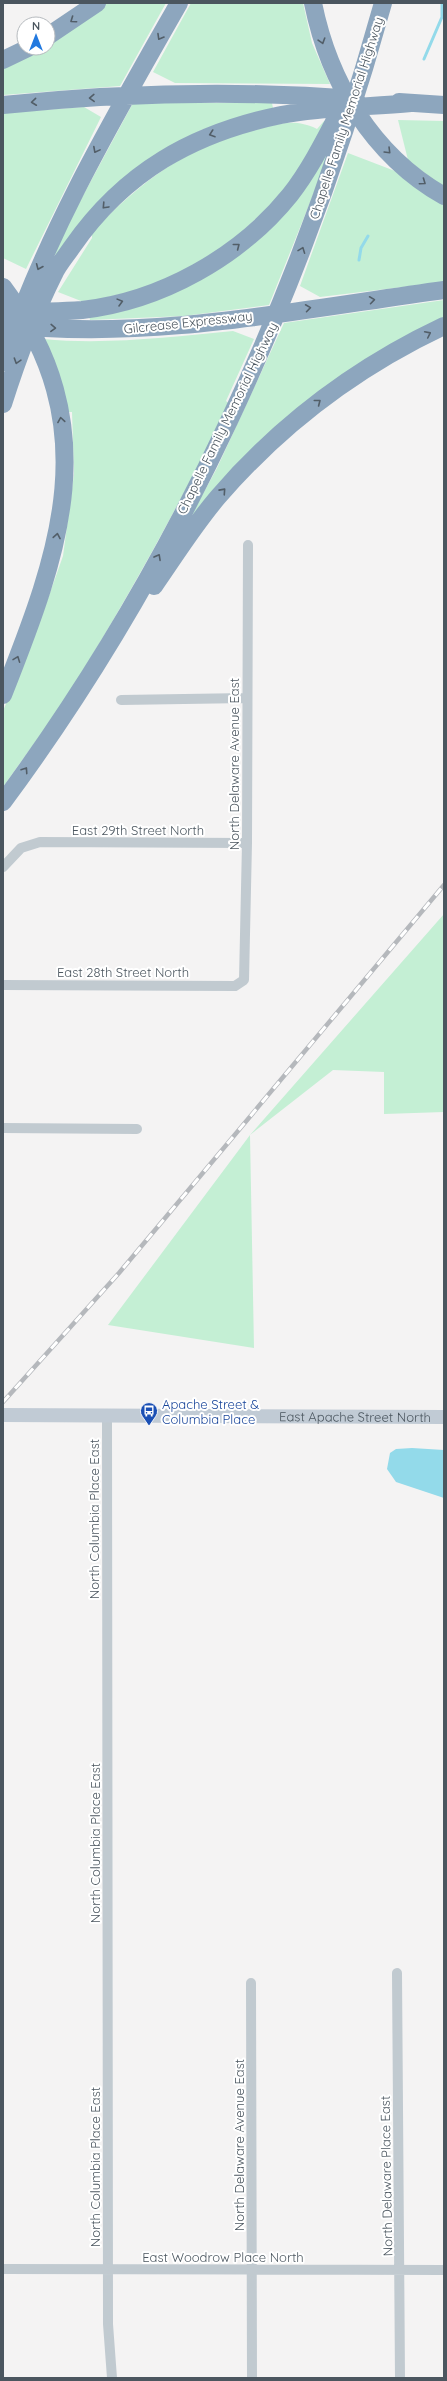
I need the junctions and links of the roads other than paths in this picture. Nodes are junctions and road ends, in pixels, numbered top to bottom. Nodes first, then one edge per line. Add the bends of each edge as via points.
1 (97, 3) edge
2 (179, 3) edge
3 (313, 3) edge
4 (383, 3) edge
5 (56, 31) edge
6 (16, 54) edge
7 (368, 57) junction
8 (3, 60) edge
9 (411, 103) junction
10 (3, 105) edge
11 (444, 105) edge
12 (444, 196) edge
13 (3, 287) edge
14 (444, 290) edge
15 (3, 312) edge
16 (3, 324) edge
17 (444, 326) edge
18 (3, 362) edge
19 (3, 404) edge
20 (248, 545) dead end
21 (3, 695) edge
22 (247, 698) junction
23 (121, 700) dead end
24 (58, 722) junction
25 (3, 802) edge
26 (247, 843) junction
27 (3, 867) edge
28 (242, 983) joint
29 (3, 985) edge
30 (3, 1128) edge
31 (137, 1129) dead end
32 (3, 1415) edge
33 (107, 1415) junction
34 (444, 1417) edge
35 (397, 1973) dead end
36 (251, 1983) dead end
37 (3, 2269) edge
38 (108, 2270) junction
39 (252, 2270) junction
40 (400, 2270) junction
41 (444, 2270) edge
42 (112, 2378) edge
43 (252, 2378) edge
44 (400, 2378) edge

1 -> 5 highway
2 -> 18 highway via 70,201 39,267
3 -> 12 highway via 326,51 350,103 363,123 402,166
4 - 7 highway, Chapelle Family Memorial Highway
6 - 8 highway
15 -> 7 highway via 82,310 133,298 175,283 219,259 262,225 290,194 303,176
24 -> 7 highway, Chapelle Family Memorial Highway via 106,648 161,553 250,375 322,199
9 -> 10 highway via 271,94 64,99
9 - 11 highway
9 -> 19 highway via 282,115 210,135 178,149 146,171 114,197 85,228 54,273 19,355
21 -> 13 highway via 50,568 61,516 65,459 60,415 44,361 21,314
16 -> 14 highway, Gilcrease Expressway via 74,329 158,327
24 -> 17 highway via 199,522 253,459 300,416 342,384 380,359
20 - 22 street, North Delaware Avenue East
22 - 23 street
22 - 26 street, North Delaware Avenue East
25 -> 24 highway, Chapelle Family Memorial Highway
26 - 27 street, East 29th Street North via 40,842 29,845 13,855
26 - 28 street, North Delaware Avenue East via 245,975
28 - 29 street, East 28th Street North via 235,986
30 - 31 street
32 - 33 main road, East Apache Street North
33 - 34 main road, East Apache Street North
33 - 38 street, North Columbia Place East
35 - 40 street, North Delaware Place East
36 - 39 street, North Delaware Avenue East
37 - 38 street, East Woodrow Place North
38 - 39 street, East Woodrow Place North
38 - 42 street, North Columbia Place East via 108,2348
39 - 40 street, East Woodrow Place North
39 - 43 street, North Delaware Avenue East
40 - 41 street, East Woodrow Place North
40 - 44 street, North Delaware Place East

